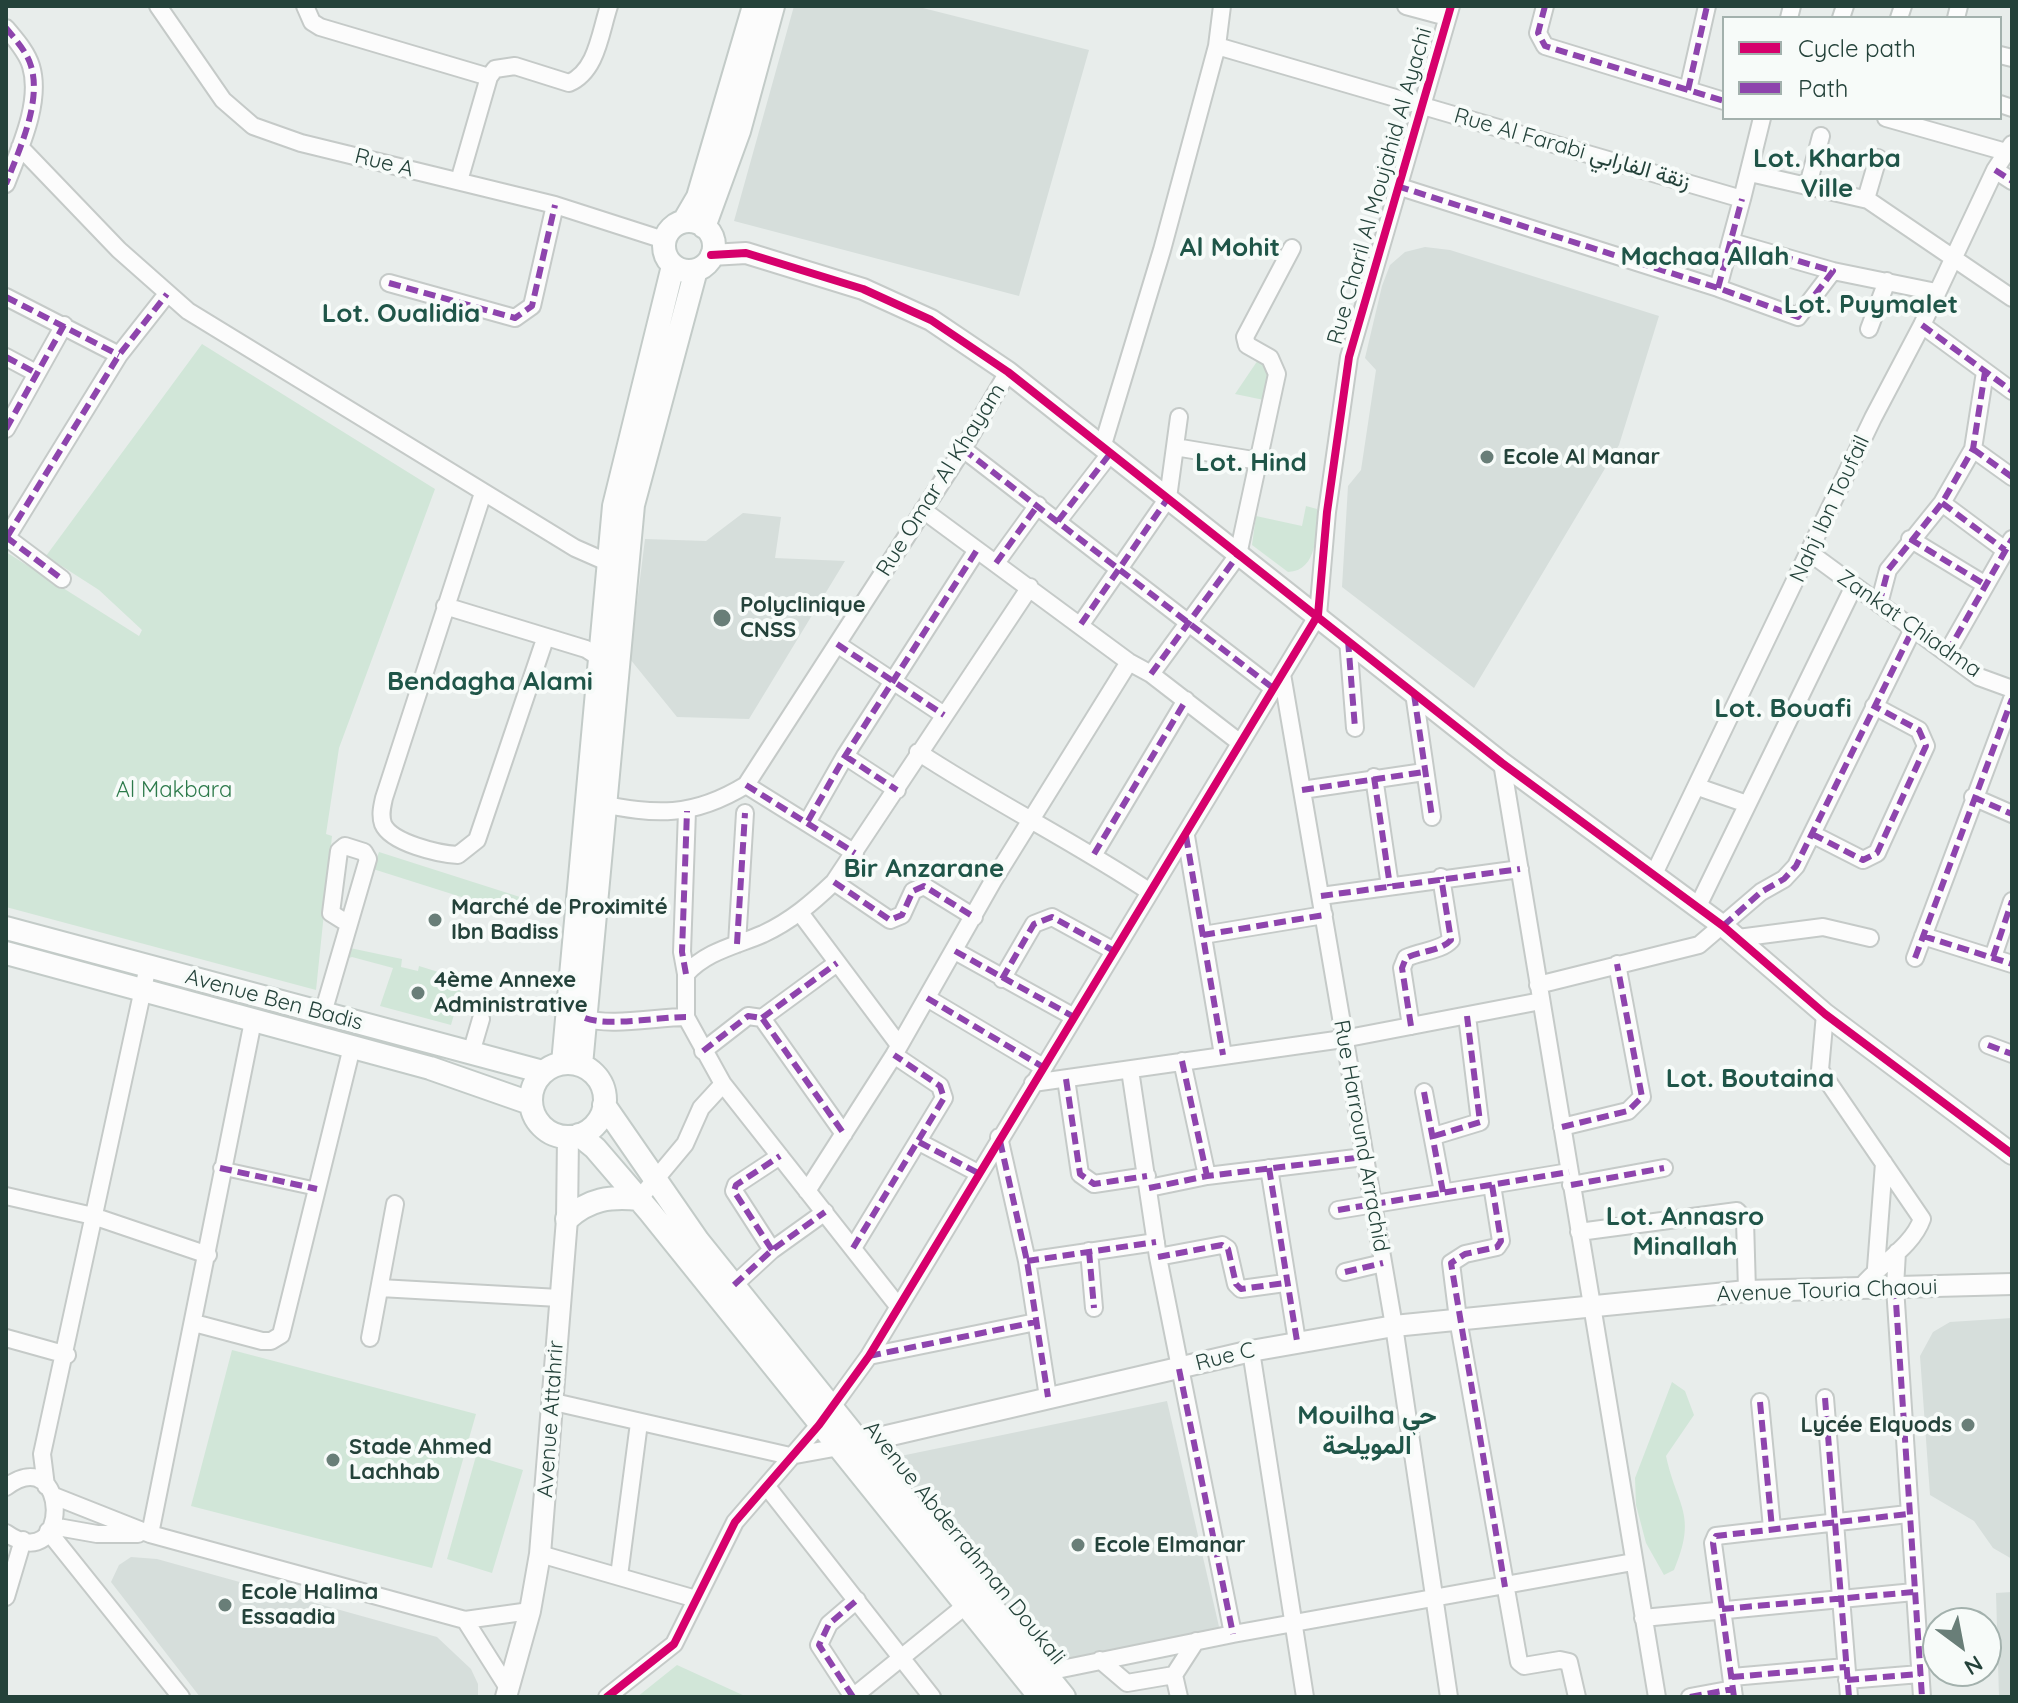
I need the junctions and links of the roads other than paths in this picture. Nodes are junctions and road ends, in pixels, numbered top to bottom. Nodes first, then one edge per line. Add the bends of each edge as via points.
1 (158, 6) edge
2 (305, 6) edge
3 (609, 6) edge
4 (754, 6) edge
5 (773, 6) edge
6 (1222, 6) edge
7 (1406, 6) edge
8 (1545, 6) edge
9 (1707, 6) edge
10 (1449, 11) edge
11 (6, 28) edge
12 (1217, 46) junction
13 (489, 77) junction
14 (1688, 90) junction
15 (1722, 100) edge
16 (1423, 105) junction
17 (1762, 120) edge
18 (1894, 120) edge
19 (1821, 136) dead end
20 (20, 147) junction
21 (2009, 148) edge
22 (1878, 158) dead end
23 (1995, 170) junction
24 (1750, 173) junction
25 (459, 181) junction
26 (2012, 181) edge
27 (6, 184) edge
28 (1808, 185) junction
29 (1397, 186) junction
30 (1742, 199) junction
31 (1866, 199) junction
32 (555, 205) junction
33 (694, 224) junction
34 (664, 240) junction
35 (1732, 242) junction
36 (1292, 248) dead end
37 (1952, 256) junction
38 (704, 262) junction
39 (673, 266) junction
40 (1833, 271) junction
41 (1887, 281) junction
42 (389, 283) dead end
43 (1718, 288) junction
44 (1936, 292) junction
45 (167, 294) junction
46 (6, 297) edge
47 (2012, 298) edge
48 (64, 325) junction
49 (1922, 325) junction
50 (1869, 329) dead end
51 (119, 355) junction
52 (6, 357) edge
53 (1008, 372) junction
54 (1985, 372) junction
55 (36, 373) junction
56 (2012, 391) edge
57 (1179, 417) dead end
58 (6, 429) edge
59 (1175, 447) junction
60 (963, 449) junction
61 (1973, 449) junction
62 (1105, 452) junction
63 (1259, 461) junction
64 (2012, 477) edge
65 (483, 493) junction
66 (1168, 498) junction
67 (1942, 503) junction
68 (1038, 505) junction
69 (923, 510) junction
70 (1058, 521) junction
71 (6, 537) edge
72 (1910, 539) junction
73 (2008, 545) edge
74 (977, 550) junction
75 (1810, 553) junction
76 (1238, 555) junction
77 (996, 563) junction
78 (617, 566) junction
79 (1119, 566) junction
80 (62, 579) dead end
81 (1984, 584) junction
82 (1854, 586) junction
83 (1030, 587) junction
84 (1879, 604) junction
85 (445, 606) junction
86 (1318, 615) junction
87 (1191, 622) junction
88 (1081, 624) junction
89 (1913, 629) junction
90 (545, 639) junction
91 (1348, 640) junction
92 (837, 644) junction
93 (1947, 653) junction
94 (599, 655) junction
95 (1129, 662) junction
96 (617, 670) junction
97 (1151, 674) junction
98 (893, 679) junction
99 (1278, 681) junction
100 (2012, 689) edge
101 (1414, 693) junction
102 (2012, 699) edge
103 (1186, 700) junction
104 (1874, 706) junction
105 (944, 715) junction
106 (1355, 728) dead end
107 (1239, 742) junction
108 (918, 752) junction
109 (845, 756) junction
110 (1502, 763) junction
111 (1424, 772) junction
112 (1374, 777) junction
113 (746, 785) junction
114 (1698, 787) junction
115 (897, 790) junction
116 (1302, 790) junction
117 (1973, 797) junction
118 (595, 803) junction
119 (1747, 804) junction
120 (687, 811) junction
121 (745, 813) dead end
122 (2012, 814) edge
123 (1432, 817) dead end
124 (808, 821) junction
125 (1032, 822) junction
126 (1812, 834) junction
127 (1186, 836) junction
128 (855, 853) junction
129 (1094, 854) junction
130 (1520, 869) junction
131 (1653, 876) junction
132 (1441, 877) junction
133 (834, 882) junction
134 (1390, 886) junction
135 (1150, 892) junction
136 (1321, 896) junction
137 (2012, 901) edge
138 (1697, 908) junction
139 (801, 914) junction
140 (1324, 915) junction
141 (974, 917) junction
142 (347, 923) dead end
143 (6, 928) edge
144 (1730, 932) junction
145 (1203, 935) junction
146 (1923, 936) junction
147 (1870, 938) dead end
148 (737, 944) junction
149 (955, 951) junction
150 (1114, 951) junction
151 (6, 953) edge
152 (1993, 957) junction
153 (1915, 958) dead end
154 (837, 963) junction
155 (1617, 964) junction
156 (2012, 964) edge
157 (148, 966) junction
158 (686, 974) junction
159 (1002, 979) junction
160 (143, 991) junction
161 (1539, 993) junction
162 (927, 998) junction
163 (323, 1013) junction
164 (1825, 1014) junction
165 (1467, 1016) junction
166 (686, 1017) junction
167 (1074, 1017) junction
168 (585, 1018) junction
169 (762, 1018) junction
170 (481, 1019) dead end
171 (253, 1021) junction
172 (1411, 1026) junction
173 (1343, 1039) junction
174 (439, 1044) junction
175 (1988, 1045) dead end
176 (352, 1047) junction
177 (896, 1050) junction
178 (703, 1051) junction
179 (471, 1053) junction
180 (2012, 1054) edge
181 (1223, 1055) junction
182 (1182, 1061) junction
183 (562, 1067) junction
184 (1043, 1067) junction
185 (430, 1068) junction
186 (1130, 1070) junction
187 (1066, 1079) junction
188 (1033, 1083) junction
189 (723, 1084) junction
190 (1424, 1092) dead end
191 (530, 1103) junction
192 (604, 1105) junction
193 (1562, 1127) junction
194 (844, 1134) junction
195 (574, 1136) junction
196 (1434, 1136) junction
197 (999, 1137) junction
198 (919, 1142) junction
199 (2012, 1154) edge
200 (780, 1156) junction
201 (1364, 1157) junction
202 (1884, 1163) junction
203 (220, 1168) junction
204 (1269, 1168) junction
205 (1664, 1168) dead end
206 (978, 1173) junction
207 (1207, 1176) junction
208 (1570, 1178) junction
209 (1148, 1182) junction
210 (1492, 1185) junction
211 (317, 1189) junction
212 (647, 1191) junction
213 (807, 1191) junction
214 (1443, 1192) junction
215 (6, 1196) edge
216 (395, 1204) dead end
217 (1373, 1204) junction
218 (1338, 1210) dead end
219 (825, 1212) junction
220 (93, 1216) junction
221 (567, 1219) junction
222 (1579, 1232) junction
223 (853, 1248) junction
224 (1157, 1249) junction
225 (772, 1250) junction
226 (1089, 1251) junction
227 (1897, 1252) junction
228 (208, 1255) junction
229 (1027, 1261) junction
230 (1383, 1263) junction
231 (1876, 1268) junction
232 (1345, 1272) dead end
233 (1285, 1283) junction
234 (2012, 1284) edge
235 (734, 1285) junction
236 (1862, 1286) junction
237 (1895, 1287) junction
238 (380, 1288) junction
239 (1747, 1291) junction
240 (559, 1298) junction
241 (898, 1306) junction
242 (1094, 1308) dead end
243 (1595, 1308) junction
244 (1458, 1319) junction
245 (1036, 1322) junction
246 (194, 1323) junction
247 (1394, 1326) junction
248 (6, 1338) edge
249 (370, 1338) dead end
250 (1297, 1341) junction
251 (1251, 1351) junction
252 (67, 1355) junction
253 (869, 1356) junction
254 (1179, 1369) junction
255 (1048, 1397) junction
256 (1825, 1398) dead end
257 (554, 1402) junction
258 (1760, 1402) dead end
259 (826, 1417) junction
260 (639, 1423) junction
261 (850, 1445) junction
262 (42, 1454) junction
263 (790, 1456) junction
264 (26, 1479) junction
265 (6, 1487) edge
266 (768, 1488) junction
267 (50, 1491) junction
268 (1908, 1514) junction
269 (1835, 1521) junction
270 (1772, 1528) junction
271 (26, 1534) edge
272 (150, 1534) junction
273 (540, 1554) junction
274 (1633, 1562) junction
275 (619, 1576) junction
276 (1505, 1587) junction
277 (1914, 1592) junction
278 (6, 1597) edge
279 (1841, 1598) junction
280 (696, 1599) junction
281 (1433, 1599) junction
282 (857, 1600) junction
283 (965, 1606) junction
284 (1722, 1609) junction
285 (530, 1611) junction
286 (1643, 1618) junction
287 (465, 1620) junction
288 (1292, 1625) junction
289 (1233, 1634) junction
290 (1196, 1641) junction
291 (900, 1656) junction
292 (1100, 1660) junction
293 (1920, 1674) junction
294 (1034, 1675) junction
295 (1174, 1675) junction
296 (1848, 1681) edge
297 (1733, 1688) edge
298 (507, 1692) edge
299 (181, 1697) edge
300 (607, 1697) edge
301 (853, 1697) edge
302 (932, 1697) edge
303 (1040, 1697) edge
304 (1064, 1697) edge
305 (1179, 1697) edge
306 (1305, 1697) edge
307 (1449, 1697) edge
308 (1577, 1697) edge
309 (1657, 1697) edge
310 (1690, 1697) edge
311 (1922, 1697) edge

1 - 25 street, Rue A via 223,100 253,126 301,143
2 - 13 street via 320,27
3 - 13 street via 588,71 578,79 569,83 505,66
4 - 33 main road
5 - 33 main road via 739,131
6 - 12 street
7 - 10 street
8 - 14 street via 1538,33 1545,46
9 - 14 street
10 - 16 street, Rue Charil Al Moujahid Al Ayachi
11 - 20 street via 31,65 34,85
12 - 16 street, Rue Al Farabi زنقة الفارابي
12 - 62 street
13 - 25 street
14 - 15 street
16 - 29 street, Rue Charil Al Moujahid Al Ayachi
16 - 30 street, Rue Al Farabi زنقة الفارابي
17 - 24 street
18 - 21 street
19 - 28 street
20 - 27 street
20 - 45 street
21 - 23 street, Nahj Ibn Toufail
22 - 31 street
23 - 26 street
23 - 37 street, Nahj Ibn Toufail
24 - 28 street
24 - 30 street
25 - 32 street, Rue A
28 - 31 street
29 - 43 street
29 - 86 street, Rue Charil Al Moujahid Al Ayachi via 1349,357
30 - 35 street
31 - 37 street
32 - 34 street, Rue A
32 - 42 street via 532,306 515,318
33 - 34 main road via 672,228
33 - 38 main road via 712,238
34 - 39 main road
35 - 40 street
35 - 43 street
36 - 63 street via 1245,337 1247,345 1270,358 1277,374
37 - 44 street, Nahj Ibn Toufail
37 - 47 street
38 - 39 main road via 686,271
38 - 53 street via 746,253 863,289 931,320
38 - 78 main road
39 - 78 main road via 614,506
40 - 41 street
40 - 43 street via 1801,316
41 - 44 street
41 - 50 street
44 - 49 street, Nahj Ibn Toufail
45 - 51 street
45 - 65 street via 221,333
46 - 48 street
48 - 51 street
48 - 55 street
49 - 54 street
49 - 75 street, Nahj Ibn Toufail
51 - 71 street
52 - 55 street
53 - 60 street, Rue Omar Al Khayam
53 - 62 street
54 - 56 street
54 - 61 street
55 - 58 street
57 - 59 street
59 - 63 street
59 - 66 street
60 - 68 street
60 - 69 street, Rue Omar Al Khayam
61 - 64 street
61 - 67 street
62 - 66 street
62 - 70 street
63 - 76 street
65 - 78 street
65 - 85 street
66 - 76 street
66 - 79 street
67 - 72 street
67 - 73 street
68 - 70 street
68 - 77 street
69 - 74 street
69 - 92 street, Rue Omar Al Khayam
70 - 79 street
71 - 80 street
72 - 81 street
72 - 84 street via 1888,570
73 - 81 street
74 - 77 street
74 - 98 street
75 - 82 street, Zankat Chiadma
75 - 114 street, Nahj Ibn Toufail
76 - 86 street
76 - 87 street
77 - 83 street
78 - 94 main road
78 - 96 main road
79 - 87 street
79 - 88 street
81 - 93 street
82 - 84 street, Zankat Chiadma
82 - 119 street
83 - 88 street
83 - 105 street
84 - 89 street, Zankat Chiadma
85 - 90 street
85 - 90 street via 381,813 384,827 395,836 444,854 458,855 477,840
86 - 91 street
86 - 99 street
87 - 97 street
87 - 99 street
88 - 95 street
89 - 93 street, Zankat Chiadma
89 - 104 street
90 - 94 street
91 - 101 street
91 - 106 street
92 - 98 street
92 - 113 street, Rue Omar Al Khayam
93 - 100 street, Zankat Chiadma via 1979,677
94 - 96 street
94 - 118 main road
95 - 97 street
95 - 125 street
96 - 118 main road
97 - 103 street
98 - 105 street
98 - 109 street
99 - 107 street
99 - 116 street, Rue Harround Arrachid
101 - 110 street
101 - 111 street
102 - 117 street
103 - 107 street
103 - 129 street
104 - 126 street
104 - 126 street via 1919,730 1926,746 1877,853 1863,860
105 - 108 street
107 - 127 street
108 - 115 street
108 - 125 street
109 - 115 street
109 - 124 street
110 - 130 street
110 - 131 street
111 - 112 street
111 - 123 street
112 - 116 street
112 - 134 street
113 - 120 street, Rue Omar Al Khayam
113 - 124 street
114 - 119 street
114 - 131 street, Nahj Ibn Toufail
115 - 128 street
116 - 136 street, Rue Harround Arrachid
117 - 122 street
117 - 146 street
118 - 120 street, Rue Omar Al Khayam
118 - 168 main road
118 - 183 main road
119 - 138 street
120 - 158 street via 682,952
121 - 148 street
124 - 128 street
125 - 129 street
125 - 141 street
126 - 144 street via 1796,866 1761,892
127 - 135 street
127 - 145 street
128 - 133 street
129 - 135 street
130 - 132 street
130 - 161 street
131 - 138 street
132 - 134 street
132 - 172 street via 1451,940 1406,958 1402,968
133 - 139 street
133 - 141 street via 890,920 902,915 913,891 924,886
134 - 136 street
135 - 150 street
136 - 140 street, Rue Harround Arrachid
137 - 152 street
138 - 144 street
139 - 148 street
139 - 154 street
140 - 145 street
140 - 173 street, Rue Harround Arrachid
141 - 149 street
142 - 163 street
143 - 157 main road, Avenue Ben Badis
144 - 147 street via 1813,927
144 - 155 street via 1699,945
144 - 164 street
145 - 181 street
146 - 152 street
146 - 153 street
148 - 158 street via 710,954
149 - 159 street
149 - 162 street
150 - 159 street via 1052,917 1043,918 1034,924
150 - 167 street
151 - 160 main road, Avenue Ben Badis
152 - 156 street
154 - 169 street
154 - 177 street
155 - 161 street
155 - 193 street via 1642,1097 1628,1111
157 - 160 street
157 - 163 main road, Avenue Ben Badis
158 - 166 street
159 - 167 street
160 - 171 main road, Avenue Ben Badis
160 - 220 street
161 - 165 street
161 - 193 street
162 - 177 street
162 - 184 street
163 - 174 main road, Avenue Ben Badis
164 - 199 street
164 - 202 street via 1820,1070
165 - 172 street
165 - 196 street via 1480,1122
166 - 168 street via 602,1024
166 - 178 street
167 - 184 street
168 - 183 main road
169 - 178 street via 748,1016
169 - 194 street
170 - 179 street
171 - 176 main road, Avenue Ben Badis
171 - 203 street
172 - 173 street
173 - 181 street
173 - 201 street, Rue Harround Arrachid
174 - 179 main road, Avenue Ben Badis
174 - 185 main road
175 - 180 street
176 - 185 main road, Avenue Ben Badis
176 - 211 street
177 - 194 street
177 - 198 street via 944,1091
178 - 189 street
179 - 183 main road, Avenue Ben Badis
181 - 182 street
182 - 186 street
182 - 207 street
183 - 191 main road via 536,1081
183 - 192 main road via 600,1081
184 - 188 street
185 - 191 main road, Avenue Ben Badis
186 - 187 street
186 - 209 street
187 - 188 street
187 - 209 street via 1080,1174 1094,1184
188 - 197 street
189 - 200 street
189 - 212 street via 701,1108 685,1144
190 - 196 street
191 - 195 main road via 546,1130
192 - 195 main road via 598,1121
192 - 212 main road, Avenue Abderrahman Doukali
193 - 208 street
194 - 213 street
195 - 212 main road, Avenue Abderrahman Doukali
195 - 221 street, Avenue Attahrir
196 - 214 street
197 - 206 street
197 - 229 street
198 - 206 street
198 - 223 street
200 - 213 street
200 - 225 street via 734,1191
201 - 204 street
201 - 217 street, Rue Harround Arrachid
202 - 227 street via 1922,1219
202 - 231 street
203 - 211 street
203 - 228 street
204 - 207 street
204 - 233 street
205 - 208 street
206 - 241 street
207 - 209 street
208 - 210 street
208 - 222 street
209 - 224 street
210 - 214 street
210 - 244 street via 1501,1241 1451,1263
211 - 246 street via 281,1335 262,1341
212 - 221 main road via 588,1203
212 - 235 main road, Avenue Abderrahman Doukali
212 - 259 main road, Avenue Abderrahman Doukali
213 - 219 street
214 - 217 street
215 - 220 street
216 - 238 street
217 - 218 street
217 - 230 street, Rue Harround Arrachid
219 - 223 street
219 - 225 street
220 - 228 street
220 - 252 street
221 - 240 street, Avenue Attahrir
222 - 239 street via 1737,1211 1745,1220
222 - 243 street
223 - 241 street
224 - 226 street
224 - 233 street via 1222,1245 1241,1289
224 - 254 street
225 - 235 street
226 - 229 street
226 - 242 street
227 - 231 street
227 - 237 street
228 - 246 street
229 - 245 street
230 - 232 street
230 - 247 street, Rue Harround Arrachid
231 - 236 street
233 - 250 street
234 - 237 street, Avenue Touria Chaoui
235 - 259 main road, Avenue Abderrahman Doukali
236 - 237 street, Avenue Touria Chaoui
236 - 239 street, Avenue Touria Chaoui
237 - 268 street
238 - 240 street
238 - 249 street
239 - 243 street, Avenue Touria Chaoui
240 - 257 street, Avenue Attahrir
241 - 253 street
243 - 244 street, Rue C
243 - 274 street
244 - 247 street, Rue C
244 - 276 street
245 - 253 street
245 - 255 street
246 - 272 street
247 - 250 street, Rue C
247 - 281 street, Rue Harround Arrachid
248 - 252 street
250 - 251 street, Rue C
251 - 254 street, Rue C
251 - 288 street
252 - 262 street
253 - 259 street
254 - 255 street, Rue C
254 - 289 street
255 - 261 street, Rue C
256 - 269 street
257 - 260 street
257 - 273 street, Avenue Attahrir
258 - 270 street
259 - 261 main road, Avenue Abderrahman Doukali
259 - 263 street
260 - 263 street
260 - 275 street
261 - 263 street
261 - 283 main road, Avenue Abderrahman Doukali
261 - 294 main road, Avenue Abderrahman Doukali
262 - 264 street
262 - 267 street
263 - 266 street
264 - 265 street
264 - 267 street
266 - 280 street via 726,1535
266 - 282 street
267 - 271 street via 57,1510
267 - 272 street
268 - 269 street
268 - 277 street
269 - 270 street
269 - 279 street
270 - 284 street via 1714,1539
271 - 272 street
271 - 278 street
271 - 299 street via 72,1564
272 - 287 street
273 - 275 street
273 - 285 street, Avenue Attahrir
274 - 276 street
274 - 286 street
275 - 280 street
276 - 281 street
276 - 308 street via 1519,1662 1569,1662
277 - 279 street
277 - 293 street
279 - 284 street
279 - 296 street
280 - 300 street via 674,1644
281 - 288 street
281 - 307 street, Rue Harround Arrachid
282 - 291 street
282 - 301 street via 829,1624 819,1645
283 - 291 street
283 - 294 main road, Avenue Abderrahman Doukali
284 - 286 street
284 - 297 street
285 - 287 street
285 - 298 street, Avenue Attahrir
286 - 309 street
287 - 298 street
288 - 289 street
288 - 306 street
289 - 290 street
290 - 292 street
290 - 295 street
291 - 301 street
291 - 302 street
292 - 294 street
292 - 295 street via 1127,1683
293 - 296 street
293 - 311 street
294 - 303 main road, Avenue Abderrahman Doukali
294 - 304 main road, Avenue Abderrahman Doukali
295 - 305 street
296 - 297 street
297 - 310 street

